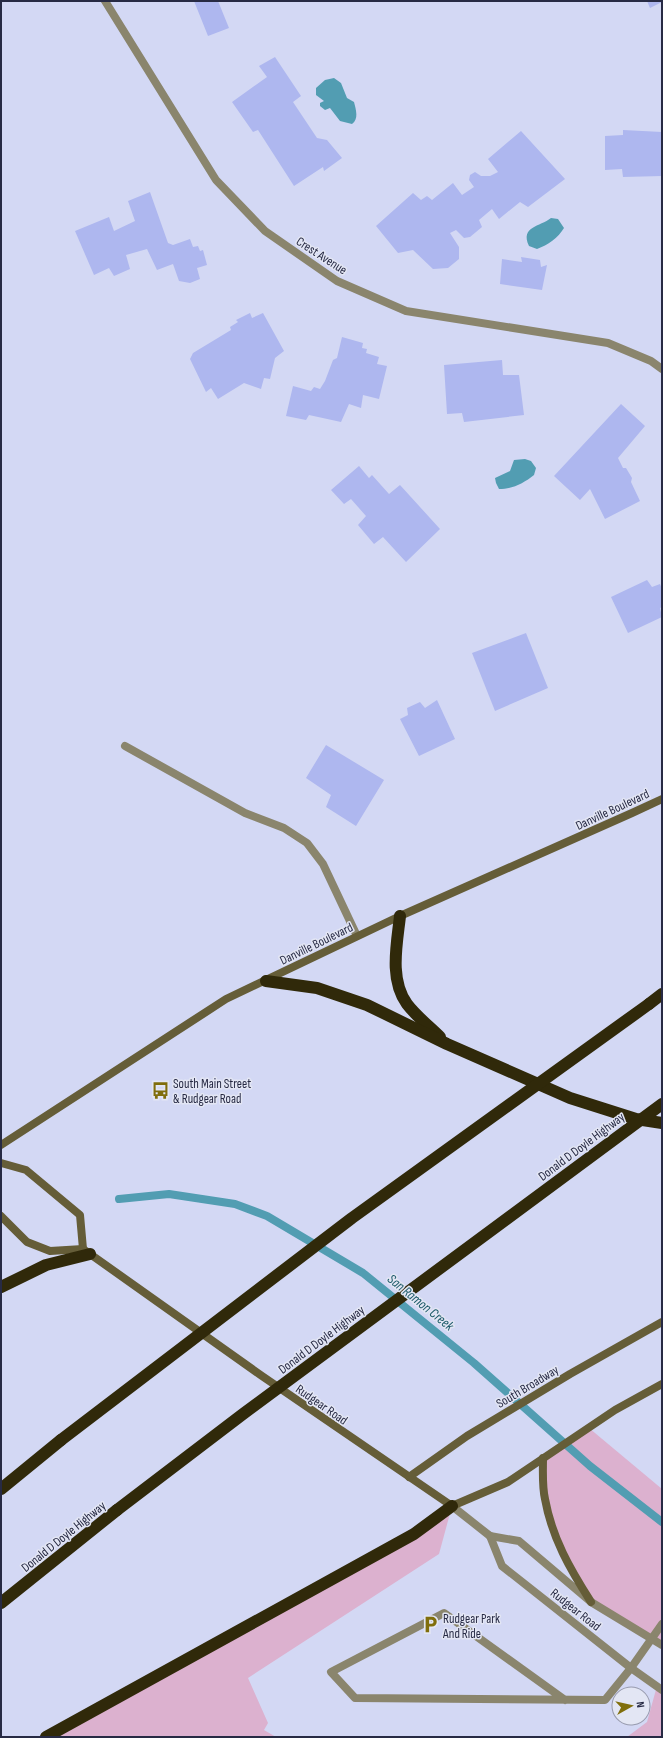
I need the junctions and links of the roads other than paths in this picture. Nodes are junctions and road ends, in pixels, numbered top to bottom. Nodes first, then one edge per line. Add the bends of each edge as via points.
1 (105, 1) edge
2 (662, 369) edge
3 (125, 746) dead end
4 (662, 799) edge
5 (400, 916) junction
6 (357, 936) junction
7 (266, 981) junction
8 (662, 994) edge
9 (447, 1044) junction
10 (662, 1104) edge
11 (662, 1123) edge
12 (1, 1145) edge
13 (1, 1164) edge
14 (1, 1216) edge
15 (87, 1251) junction
16 (1, 1287) edge
17 (662, 1322) edge
18 (662, 1384) edge
19 (543, 1458) junction
20 (409, 1477) junction
21 (1, 1489) edge
22 (452, 1506) junction
23 (490, 1536) junction
24 (591, 1602) junction
25 (1, 1603) edge
26 (662, 1624) edge
27 (652, 1638) junction
28 (662, 1645) edge
29 (631, 1668) junction
30 (662, 1690) edge
31 (565, 1700) junction
32 (46, 1737) edge

1 - 2 street, Crest Avenue via 216,180 265,231 337,281 406,311 608,343 650,361
3 - 6 street via 245,813 284,828 307,843 323,864
4 - 5 main road, Danville Boulevard
5 - 6 main road, Danville Boulevard
5 - 9 highway via 395,960 398,982 407,1004
6 - 7 main road, Danville Boulevard
7 - 9 highway via 316,988 341,995
7 - 12 main road, Danville Boulevard via 220,1003
8 - 21 highway, bridge via 352,1218 61,1440
9 - 11 highway via 570,1098 636,1119
10 - 25 highway, Donald D Doyle Highway, bridge via 243,1414
13 - 15 main road via 26,1170 80,1215
14 - 15 main road via 27,1242 50,1251
15 - 16 highway via 46,1265
15 - 20 main road, Rudgear Road
17 - 20 main road, South Broadway via 467,1436
18 - 19 main road via 615,1410
19 - 22 main road via 508,1482
19 - 24 main road via 544,1494 551,1526 570,1570
20 - 22 main road, Rudgear Road
22 - 23 street, Rudgear Road
22 - 32 highway via 414,1534
23 - 24 street, Rudgear Road via 519,1541
23 - 29 street, Rudgear Road via 502,1566
24 - 27 street, Rudgear Road
26 - 27 street
27 - 28 street, Rudgear Road
27 - 29 street
29 - 30 street, Rudgear Road
29 - 31 street via 605,1700
31 - 31 street via 355,1698 331,1672 444,1613

